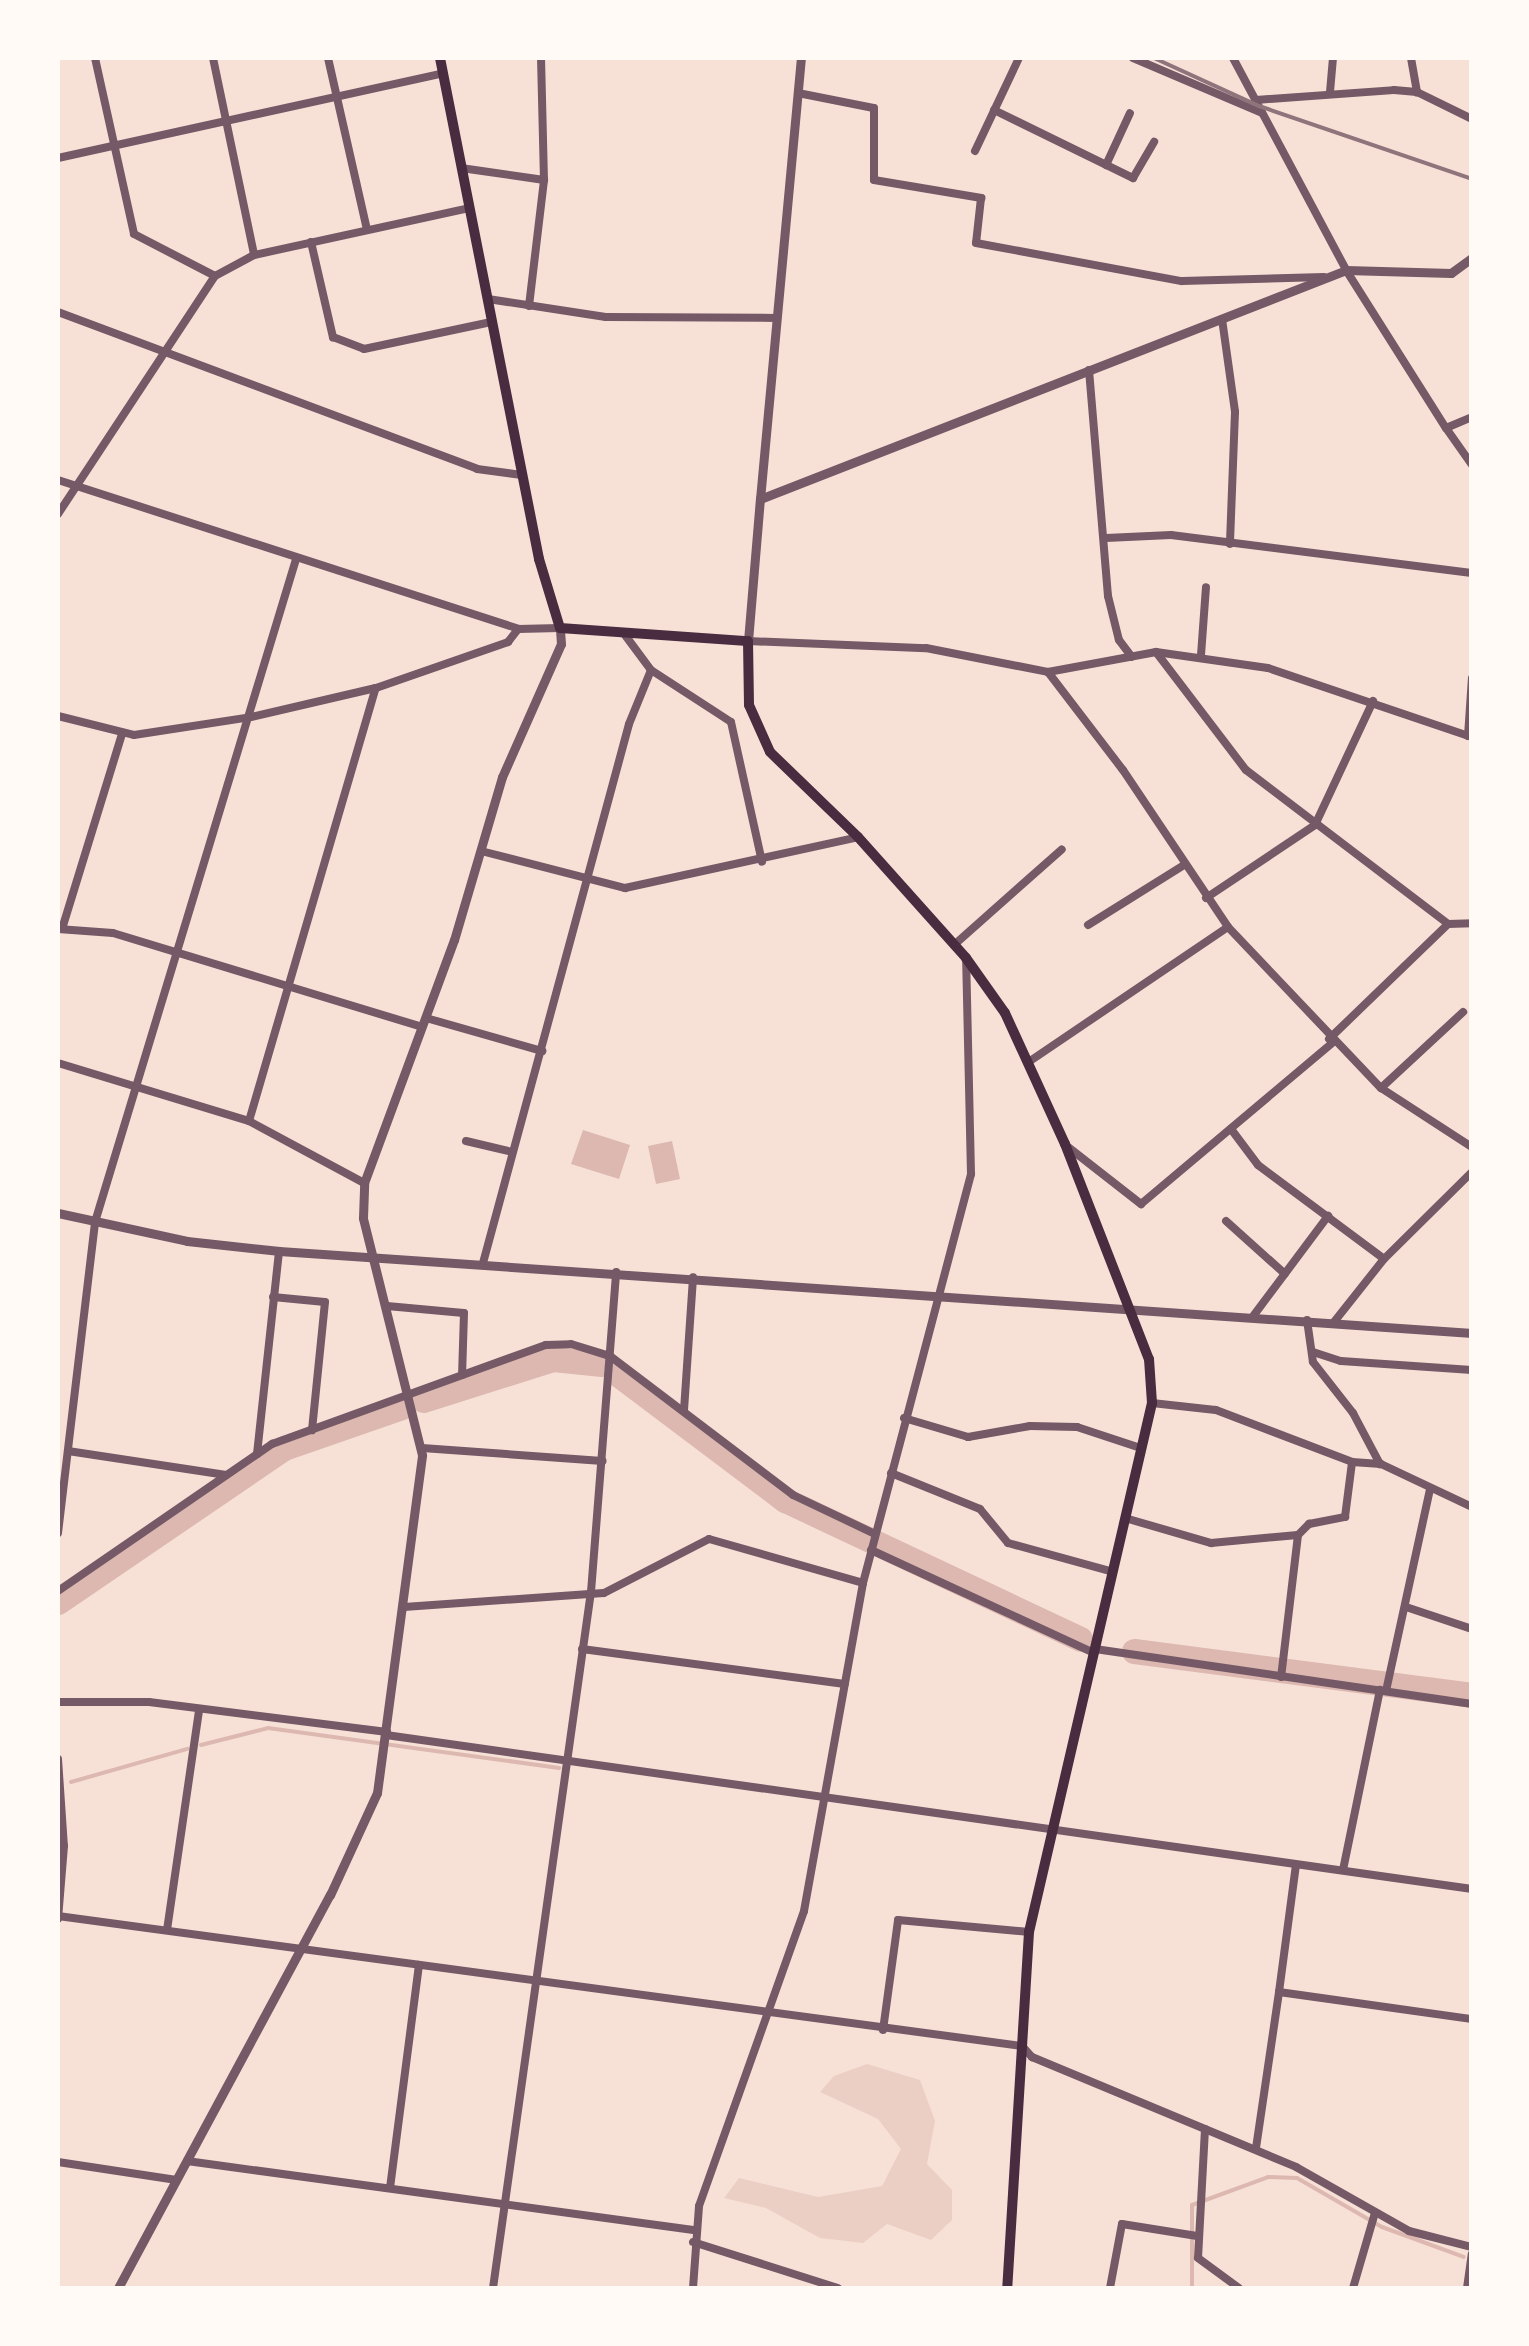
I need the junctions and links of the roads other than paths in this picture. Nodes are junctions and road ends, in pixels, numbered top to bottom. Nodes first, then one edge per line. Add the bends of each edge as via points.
1 (95, 58) edge
2 (213, 58) edge
3 (328, 58) edge
4 (440, 58) edge
5 (540, 58) edge
6 (801, 58) edge
7 (1018, 58) edge
8 (1133, 58) edge
9 (1233, 58) edge
10 (1333, 58) edge
11 (1411, 58) edge
12 (443, 73) junction
13 (1330, 92) junction
14 (1418, 92) junction
15 (798, 93) junction
16 (338, 98) junction
17 (1256, 100) junction
18 (994, 110) junction
19 (1262, 113) junction
20 (1130, 114) dead end
21 (1472, 118) edge
22 (226, 120) junction
23 (1154, 142) dead end
24 (114, 146) junction
25 (974, 151) dead end
26 (58, 158) edge
27 (1106, 165) junction
28 (461, 168) junction
29 (544, 180) junction
30 (469, 208) junction
31 (366, 230) junction
32 (311, 242) junction
33 (254, 256) junction
34 (1471, 259) edge
35 (1346, 270) junction
36 (215, 276) junction
37 (1329, 278) junction
38 (488, 299) junction
39 (529, 306) junction
40 (58, 312) edge
41 (776, 318) junction
42 (1222, 319) junction
43 (491, 322) junction
44 (164, 351) junction
45 (1088, 370) junction
46 (1472, 417) edge
47 (1446, 428) junction
48 (1472, 465) edge
49 (522, 474) junction
50 (58, 480) edge
51 (77, 487) junction
52 (760, 499) junction
53 (58, 514) edge
54 (1106, 538) junction
55 (1230, 544) junction
56 (296, 560) junction
57 (1472, 572) edge
58 (1206, 587) dead end
59 (518, 628) junction
60 (560, 628) junction
61 (625, 635) junction
62 (748, 641) junction
63 (1156, 652) junction
64 (1201, 654) junction
65 (1132, 657) junction
66 (651, 670) junction
67 (1048, 672) junction
68 (1472, 678) edge
69 (376, 688) junction
70 (1374, 701) junction
71 (58, 716) edge
72 (251, 718) junction
73 (122, 734) junction
74 (1470, 736) edge
75 (1315, 825) junction
76 (858, 837) junction
77 (1062, 849) dead end
78 (482, 851) junction
79 (762, 862) junction
80 (1184, 865) junction
81 (588, 879) junction
82 (1206, 898) junction
83 (1472, 923) edge
84 (1448, 924) junction
85 (1088, 925) dead end
86 (1228, 927) junction
87 (60, 929) edge
88 (954, 945) junction
89 (176, 952) junction
90 (966, 958) junction
91 (288, 985) junction
92 (1463, 1012) dead end
93 (424, 1022) junction
94 (1330, 1040) junction
95 (542, 1051) junction
96 (1030, 1061) junction
97 (58, 1063) edge
98 (135, 1085) junction
99 (1381, 1088) junction
100 (248, 1120) junction
101 (1231, 1129) junction
102 (466, 1140) dead end
103 (1065, 1144) junction
104 (1472, 1147) edge
105 (512, 1152) junction
106 (1472, 1172) edge
107 (364, 1183) junction
108 (58, 1213) edge
109 (1328, 1216) junction
110 (1226, 1221) dead end
111 (96, 1222) junction
112 (279, 1251) junction
113 (372, 1255) junction
114 (1384, 1260) junction
115 (483, 1262) junction
116 (616, 1272) junction
117 (1285, 1274) junction
118 (693, 1277) junction
119 (936, 1295) junction
120 (273, 1296) junction
121 (387, 1306) junction
122 (1129, 1308) junction
123 (1254, 1316) junction
124 (1307, 1320) junction
125 (1334, 1322) junction
126 (1472, 1333) edge
127 (1313, 1352) junction
128 (610, 1356) junction
129 (1472, 1370) edge
130 (462, 1375) junction
131 (412, 1393) junction
132 (1152, 1403) junction
133 (684, 1410) junction
134 (904, 1418) junction
135 (312, 1430) junction
136 (422, 1448) junction
137 (1141, 1448) junction
138 (68, 1451) junction
139 (257, 1454) junction
140 (602, 1461) junction
141 (1352, 1462) junction
142 (1381, 1464) junction
143 (891, 1472) junction
144 (226, 1475) junction
145 (1430, 1490) junction
146 (1472, 1506) edge
147 (1125, 1518) junction
148 (58, 1533) edge
149 (1298, 1535) junction
150 (873, 1542) junction
151 (1113, 1572) junction
152 (863, 1583) junction
153 (58, 1591) edge
154 (591, 1592) junction
155 (404, 1607) junction
156 (1406, 1607) junction
157 (1472, 1629) edge
158 (582, 1649) junction
159 (1095, 1651) junction
160 (1282, 1673) junction
161 (845, 1684) junction
162 (1386, 1688) junction
163 (58, 1702) edge
164 (1472, 1704) edge
165 (199, 1710) junction
166 (386, 1738) junction
167 (58, 1759) edge
168 (567, 1762) junction
169 (825, 1798) junction
170 (1050, 1831) junction
171 (1296, 1865) junction
172 (1344, 1870) junction
173 (1472, 1889) edge
174 (58, 1917) edge
175 (167, 1930) junction
176 (1029, 1932) junction
177 (300, 1949) junction
178 (419, 1965) junction
179 (536, 1983) junction
180 (1279, 1992) junction
181 (771, 2014) junction
182 (1472, 2019) edge
183 (883, 2030) junction
184 (1022, 2046) junction
185 (1206, 2130) junction
186 (1256, 2148) junction
187 (187, 2160) junction
188 (58, 2162) edge
189 (177, 2180) junction
190 (390, 2188) junction
191 (505, 2204) junction
192 (1373, 2218) junction
193 (693, 2230) junction
194 (1192, 2236) junction
195 (693, 2242) junction
196 (1472, 2250) edge
197 (118, 2288) edge
198 (493, 2288) edge
199 (693, 2288) edge
200 (838, 2288) edge
201 (1008, 2288) edge
202 (1110, 2288) edge
203 (1240, 2288) edge
204 (1352, 2288) edge
205 (1467, 2288) edge

1 - 24 street
2 - 22 street
3 - 16 street
4 - 12 main road
5 - 29 street
6 - 15 street
7 - 18 street
8 - 19 street
9 - 17 street
10 - 13 street
11 - 14 street
12 - 16 street
12 - 28 main road
13 - 14 street
13 - 17 street
14 - 21 street
15 - 37 street via 874,108 874,180 981,198 976,243 1182,281
15 - 41 street
16 - 22 street
16 - 31 street
17 - 19 street
18 - 25 street
18 - 27 street
19 - 35 street
20 - 27 street
22 - 24 street
22 - 33 street
23 - 27 street via 1136,177
24 - 26 street
24 - 36 street via 134,234
28 - 29 street
28 - 30 main road
29 - 39 street
30 - 31 street
30 - 38 main road
31 - 32 street
32 - 33 street
32 - 43 street via 333,337 364,349
33 - 36 street
34 - 35 street via 1451,273
35 - 37 street
35 - 47 street
36 - 44 street
37 - 42 street
38 - 39 street
38 - 43 main road
39 - 41 street via 606,317
40 - 44 street
41 - 52 street
42 - 45 street
42 - 55 street via 1235,412
43 - 49 main road
44 - 49 street via 477,469
44 - 51 street
45 - 52 street
45 - 54 street
46 - 47 street
47 - 48 street
49 - 60 main road
50 - 51 street
51 - 53 street
51 - 56 street
52 - 62 street
54 - 55 street via 1171,535
54 - 65 street via 1108,596
55 - 57 street
56 - 59 street
56 - 72 street via 274,615
58 - 64 street
59 - 60 street
59 - 69 street via 508,642
60 - 61 main road
60 - 78 street via 561,644 516,741
61 - 62 main road
61 - 66 street
62 - 67 street via 926,648
62 - 76 main road via 748,693 760,736 785,770
63 - 64 street
63 - 65 street
63 - 75 street via 1246,770
64 - 70 street
65 - 67 street
66 - 79 street via 731,722
66 - 81 street via 629,724
67 - 80 street
68 - 74 street
69 - 72 street
69 - 91 street
70 - 74 street
70 - 75 street
71 - 73 street
72 - 73 street via 164,734
72 - 89 street
73 - 87 street
75 - 82 street
75 - 84 street
76 - 79 street
76 - 88 main road
77 - 88 street
78 - 81 street
78 - 93 street
79 - 81 street via 625,888
80 - 82 street
80 - 85 street
81 - 95 street
82 - 86 street
83 - 84 street
84 - 94 street
86 - 94 street
86 - 96 street
87 - 89 street via 113,934
88 - 90 main road
89 - 91 street
89 - 98 street
90 - 96 main road
90 - 119 street via 971,1169
91 - 93 street
91 - 100 street
92 - 99 street
93 - 95 street
93 - 107 street
94 - 99 street
94 - 101 street
95 - 105 street
96 - 103 main road
97 - 98 street
98 - 100 street
98 - 111 street
99 - 104 street
100 - 107 street
101 - 103 street via 1137,1205
101 - 109 street via 1258,1165
102 - 105 street
103 - 122 main road
105 - 115 street
106 - 114 street
107 - 113 street
108 - 111 street
109 - 114 street
109 - 117 street
110 - 117 street
111 - 112 street
111 - 138 street
112 - 113 street
112 - 120 street
113 - 115 street
113 - 121 street
114 - 125 street
115 - 116 street
116 - 118 street
116 - 128 street
117 - 123 street
118 - 119 street
118 - 133 street
119 - 122 street
119 - 134 street
120 - 135 street via 325,1302
120 - 139 street
121 - 130 street via 464,1312
121 - 131 street
122 - 123 street
122 - 132 main road via 1149,1359
123 - 124 street
124 - 125 street
124 - 127 street
125 - 126 street
127 - 129 street via 1341,1361
127 - 142 street via 1325,1383 1353,1413
128 - 130 street via 571,1344 546,1346
128 - 133 street
128 - 140 street
130 - 131 street
131 - 135 street
131 - 136 street
132 - 137 main road
132 - 141 street via 1216,1410
133 - 150 street via 793,1494
134 - 137 street via 968,1437 1030,1426 1076,1427
134 - 143 street
135 - 139 street
136 - 140 street
136 - 155 street
137 - 147 main road
138 - 144 street
138 - 148 street
139 - 144 street
140 - 154 street
141 - 142 street
141 - 149 street via 1345,1517 1309,1524
142 - 145 street
143 - 150 street
143 - 151 street via 980,1510 1008,1544
144 - 153 street
145 - 146 street
145 - 156 street
147 - 149 street via 1211,1543
147 - 151 main road
149 - 160 street
150 - 152 street
150 - 159 street
151 - 159 main road
152 - 154 street via 709,1540 621,1586
152 - 161 street
154 - 155 street
154 - 158 street
155 - 166 street
156 - 157 street
156 - 162 street
158 - 161 street
158 - 168 street
159 - 160 street
159 - 170 main road
160 - 162 street
161 - 169 street
162 - 164 street
162 - 172 street
163 - 165 street via 148,1702
165 - 166 street
165 - 175 street
166 - 168 street
166 - 177 street via 370,1816
167 - 174 street via 64,1846
168 - 169 street
168 - 179 street
169 - 170 street
169 - 181 street via 804,1911
170 - 171 street
170 - 176 main road
171 - 172 street
171 - 180 street
172 - 173 street
174 - 175 street
175 - 177 street
176 - 183 street via 898,1920
176 - 184 main road
177 - 178 street
177 - 187 street
178 - 179 street
178 - 190 street
179 - 181 street
179 - 191 street
180 - 182 street
180 - 186 street
181 - 183 street
181 - 193 street
183 - 184 street
184 - 185 street via 1032,2057
184 - 201 main road
185 - 186 street
185 - 194 street
186 - 192 street
187 - 189 street
187 - 190 street
188 - 189 street
189 - 197 street
190 - 191 street
191 - 193 street
191 - 198 street
192 - 196 street
192 - 204 street
193 - 195 street
194 - 202 street via 1122,2224
194 - 203 street via 1198,2258
195 - 199 street
195 - 200 street
196 - 205 street

